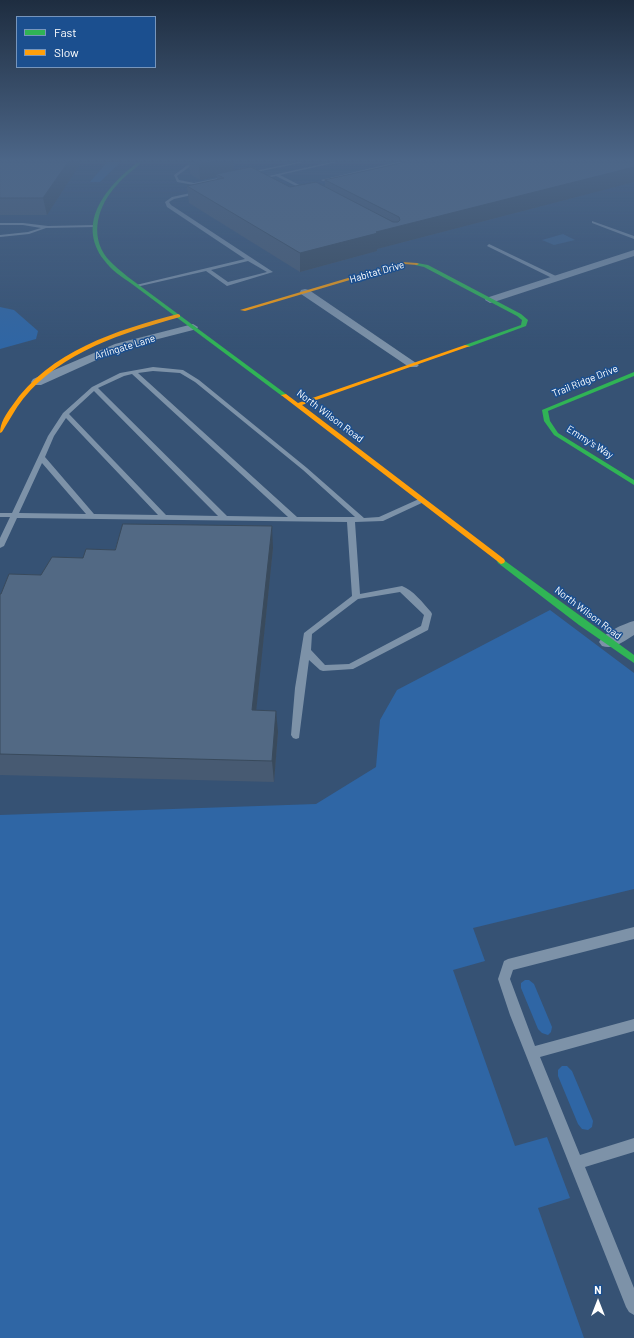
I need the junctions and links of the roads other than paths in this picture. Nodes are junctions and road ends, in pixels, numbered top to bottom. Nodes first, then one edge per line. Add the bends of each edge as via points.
1 (28, 224) edge
2 (197, 224) edge
3 (600, 224) edge
4 (95, 226) joint
5 (48, 227) junction
6 (0, 236) edge
7 (634, 238) edge
8 (490, 245) dead end
9 (634, 253) edge
10 (249, 259) junction
11 (207, 269) junction
12 (556, 278) junction
13 (138, 286) junction
14 (305, 292) junction
15 (490, 300) junction
16 (243, 310) dead end
17 (178, 316) junction
18 (193, 327) junction
19 (412, 365) junction
20 (133, 372) junction
21 (634, 374) edge
22 (37, 382) junction
23 (94, 388) junction
24 (297, 405) junction
25 (545, 410) joint
26 (64, 414) junction
27 (0, 430) edge
28 (41, 457) junction
29 (634, 483) edge
30 (422, 501) junction
31 (0, 515) edge
32 (14, 515) junction
33 (92, 516) junction
34 (165, 518) junction
35 (225, 518) junction
36 (295, 519) junction
37 (351, 520) junction
38 (362, 520) junction
39 (0, 546) edge
40 (356, 597) junction
41 (634, 627) edge
42 (608, 642) junction
43 (306, 651) junction
44 (634, 660) edge
45 (296, 736) dead end
46 (634, 933) edge
47 (634, 1025) edge
48 (531, 1053) junction
49 (634, 1145) edge
50 (576, 1163) junction
51 (634, 1307) edge

1 - 5 lane
2 - 10 lane
3 - 7 lane
4 - 5 lane
4 - 13 street, North Wilson Road via 101,253
5 - 6 lane via 29,233
8 - 12 lane
9 - 12 street
10 - 11 lane
10 - 11 lane via 270,272 227,284
11 - 13 lane
12 - 15 street
13 - 17 street, North Wilson Road
14 - 15 street, Habitat Drive via 404,263 412,263 426,266
14 - 16 street, Habitat Drive
14 - 19 street
15 - 19 street, Habitat Drive via 519,315 525,320 523,326
17 - 18 street, North Wilson Road
17 - 22 street, Arlingate Lane via 93,343 55,365
18 - 22 street, Arlingate Lane via 118,347
18 - 24 street, North Wilson Road
19 - 24 street, Habitat Drive
20 - 23 lane via 122,374
20 - 36 lane
20 - 38 lane via 153,369 181,371 197,381 305,469
21 - 25 street, Trail Ridge Drive
22 - 27 street, Arlingate Lane via 26,392
23 - 26 lane
23 - 35 lane
24 - 30 street, North Wilson Road
25 - 29 street, Emmy's Way via 546,420 556,434
26 - 28 lane
26 - 34 lane
28 - 32 lane
28 - 33 lane
30 - 38 lane via 380,519
30 - 42 street, North Wilson Road
31 - 32 lane
32 - 33 lane
32 - 39 lane
33 - 34 lane
34 - 35 lane
35 - 36 lane
36 - 37 lane
37 - 38 lane
37 - 40 lane
40 - 43 lane via 308,633
40 - 43 lane via 402,589 428,614 425,628 350,668 323,668
41 - 42 street
42 - 44 street, North Wilson Road
43 - 45 lane
46 - 48 lane via 508,965 504,979
47 - 48 lane
48 - 50 lane
49 - 50 lane
50 - 51 lane

